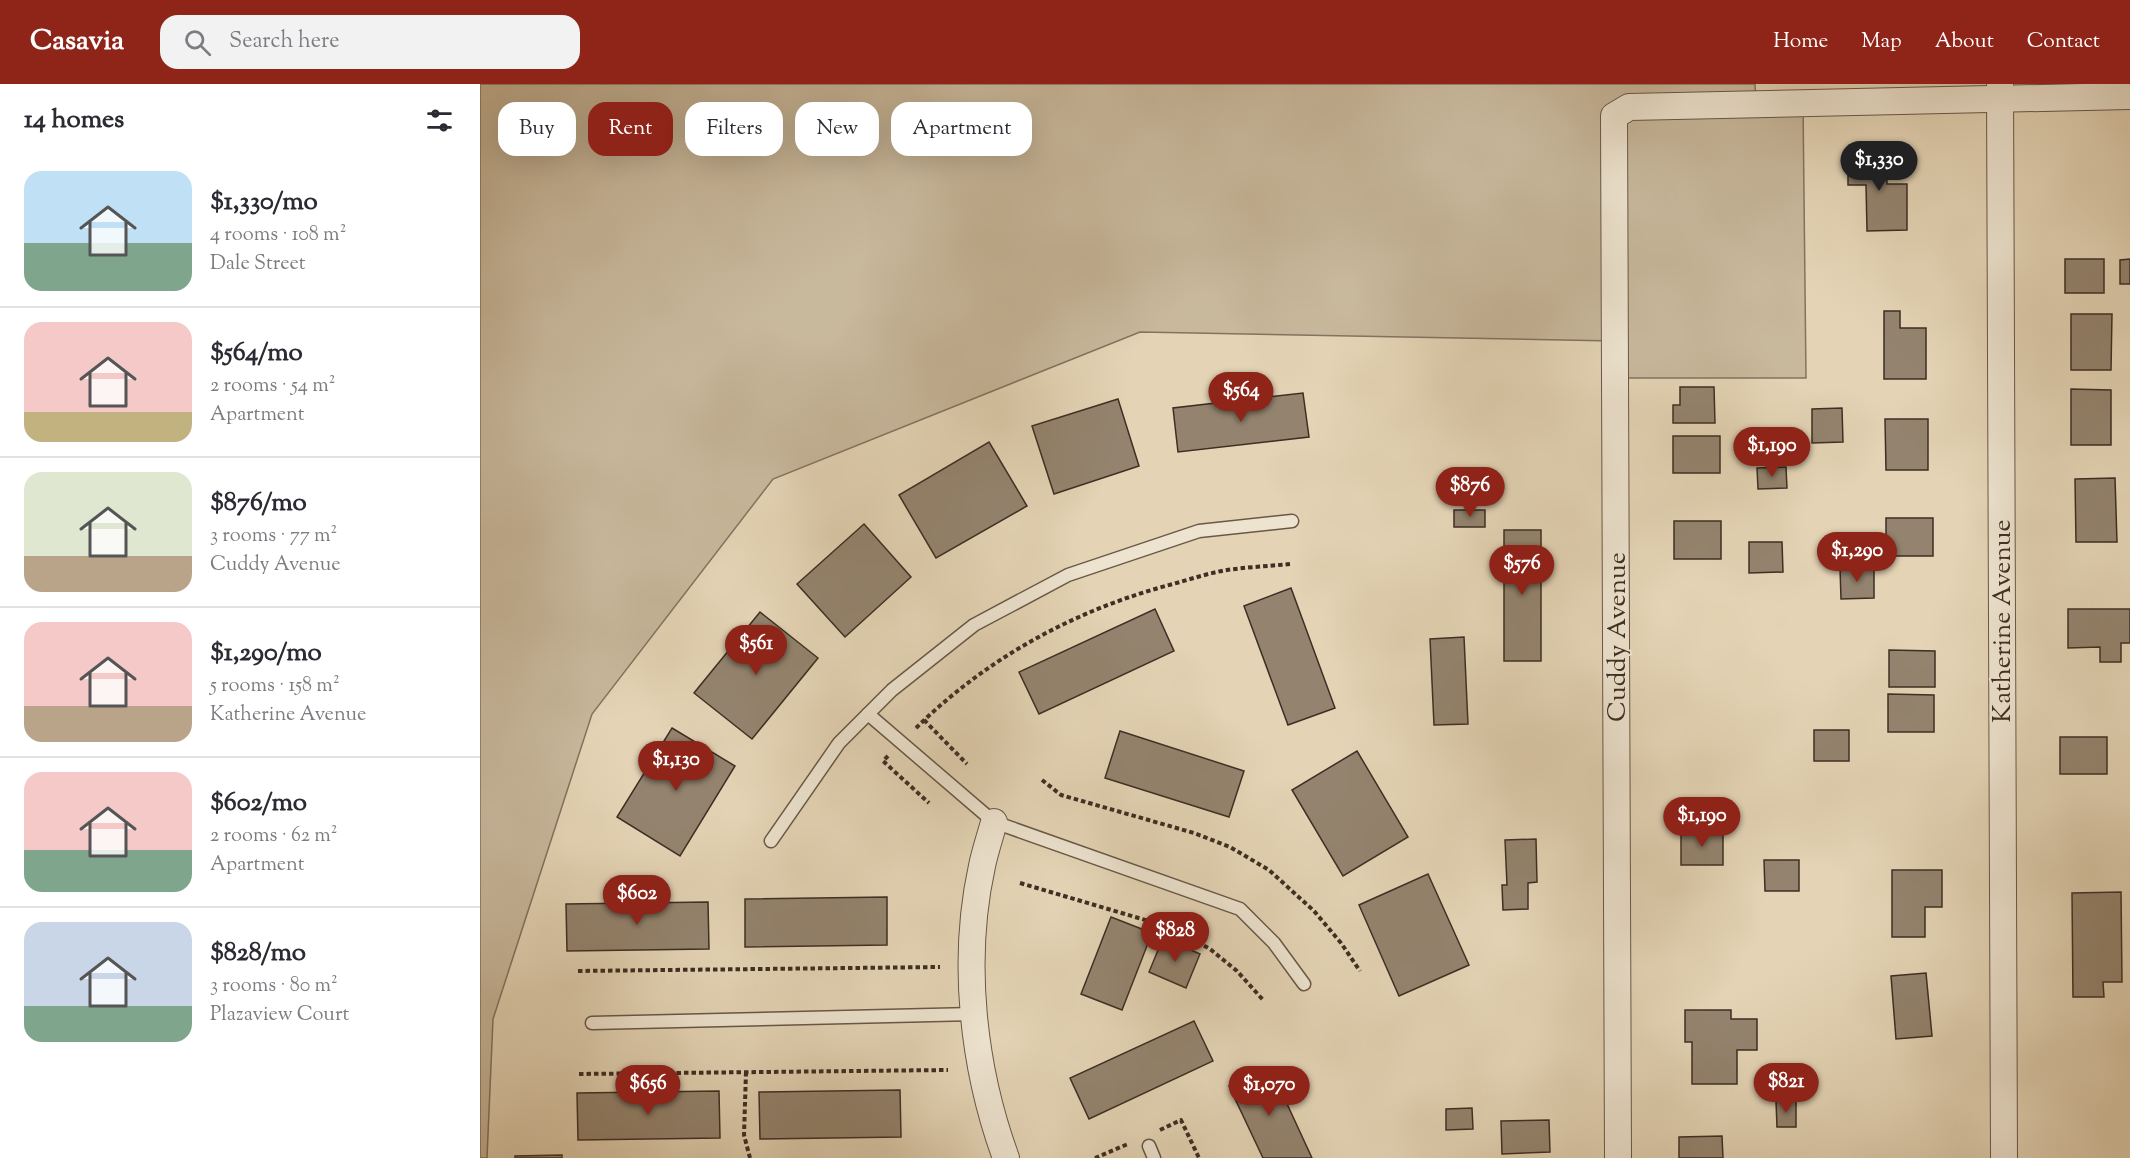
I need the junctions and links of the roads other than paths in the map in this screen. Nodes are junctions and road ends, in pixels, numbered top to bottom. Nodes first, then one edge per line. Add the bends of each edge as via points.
1 (2000, 91) edge
2 (2130, 96) edge
3 (1292, 521) dead end
4 (868, 714) junction
5 (994, 822) junction
6 (771, 841) dead end
7 (1304, 984) dead end
8 (974, 1014) junction
9 (592, 1023) dead end
10 (1149, 1146) dead end
11 (1006, 1158) edge
12 (1154, 1158) edge
13 (1618, 1158) edge
14 (2004, 1158) edge

1 - 2 street
1 - 13 street, Cuddy Avenue via 1629,107 1614,116
1 - 14 street, Katherine Avenue
3 - 4 lane via 1199,531 1068,575 974,625
4 - 5 lane
4 - 6 lane via 838,743
5 - 7 lane via 1240,909 1274,943
5 - 8 street via 974,918
8 - 9 lane
8 - 11 street via 977,1052 994,1127
10 - 12 lane

